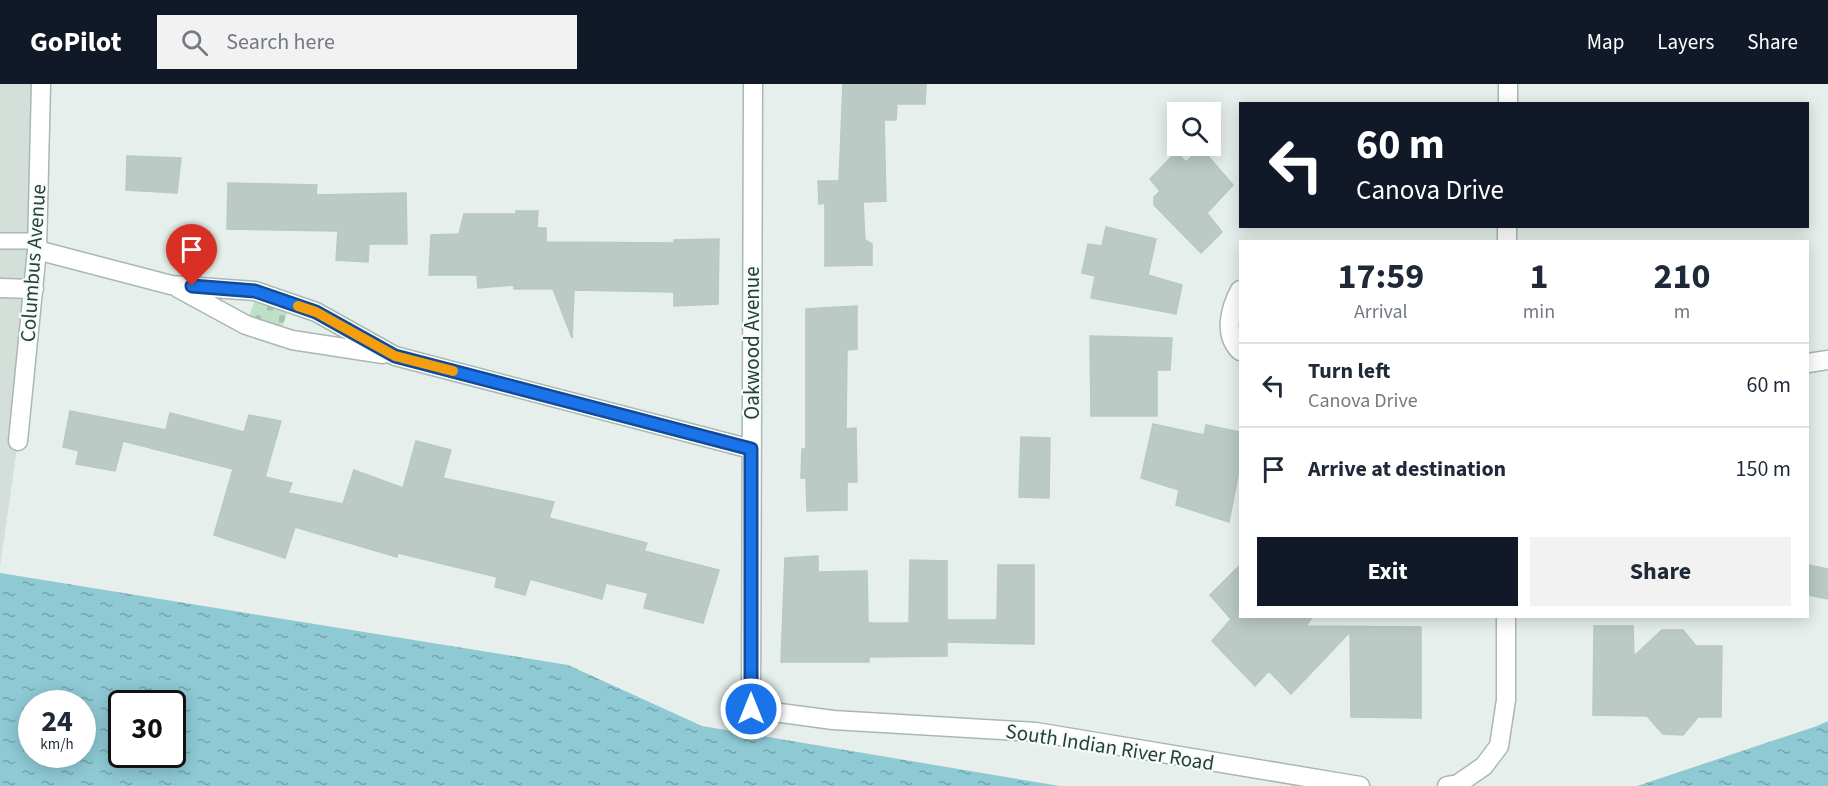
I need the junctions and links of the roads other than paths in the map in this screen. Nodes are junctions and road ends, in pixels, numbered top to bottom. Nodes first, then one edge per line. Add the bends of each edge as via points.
1 (41, 84) edge
2 (753, 84) edge
3 (1508, 84) edge
4 (1508, 102) edge
5 (0, 241) edge
6 (38, 246) junction
7 (171, 285) junction
8 (0, 288) edge
9 (34, 289) junction
10 (1239, 292) edge
11 (1239, 350) edge
12 (395, 356) junction
13 (1828, 360) edge
14 (1809, 363) edge
15 (18, 441) dead end
16 (751, 449) junction
17 (1506, 618) edge
18 (751, 709) joint
19 (1360, 786) edge
20 (1447, 786) edge

1 - 6 street, Columbus Avenue
2 - 16 street, Oakwood Avenue
3 - 4 street
5 - 6 lane
6 - 7 street
6 - 9 street, Columbus Avenue
7 - 12 street via 246,325 292,340
7 - 12 street via 255,291 316,312
8 - 9 street
9 - 15 street, Columbus Avenue
10 - 11 street via 1231,309 1229,329
12 - 16 street
13 - 14 street
16 - 18 street, Oakwood Avenue
17 - 20 street via 1506,700 1499,746 1484,766 1458,784
18 - 19 street, South Indian River Road via 833,720 1036,732

